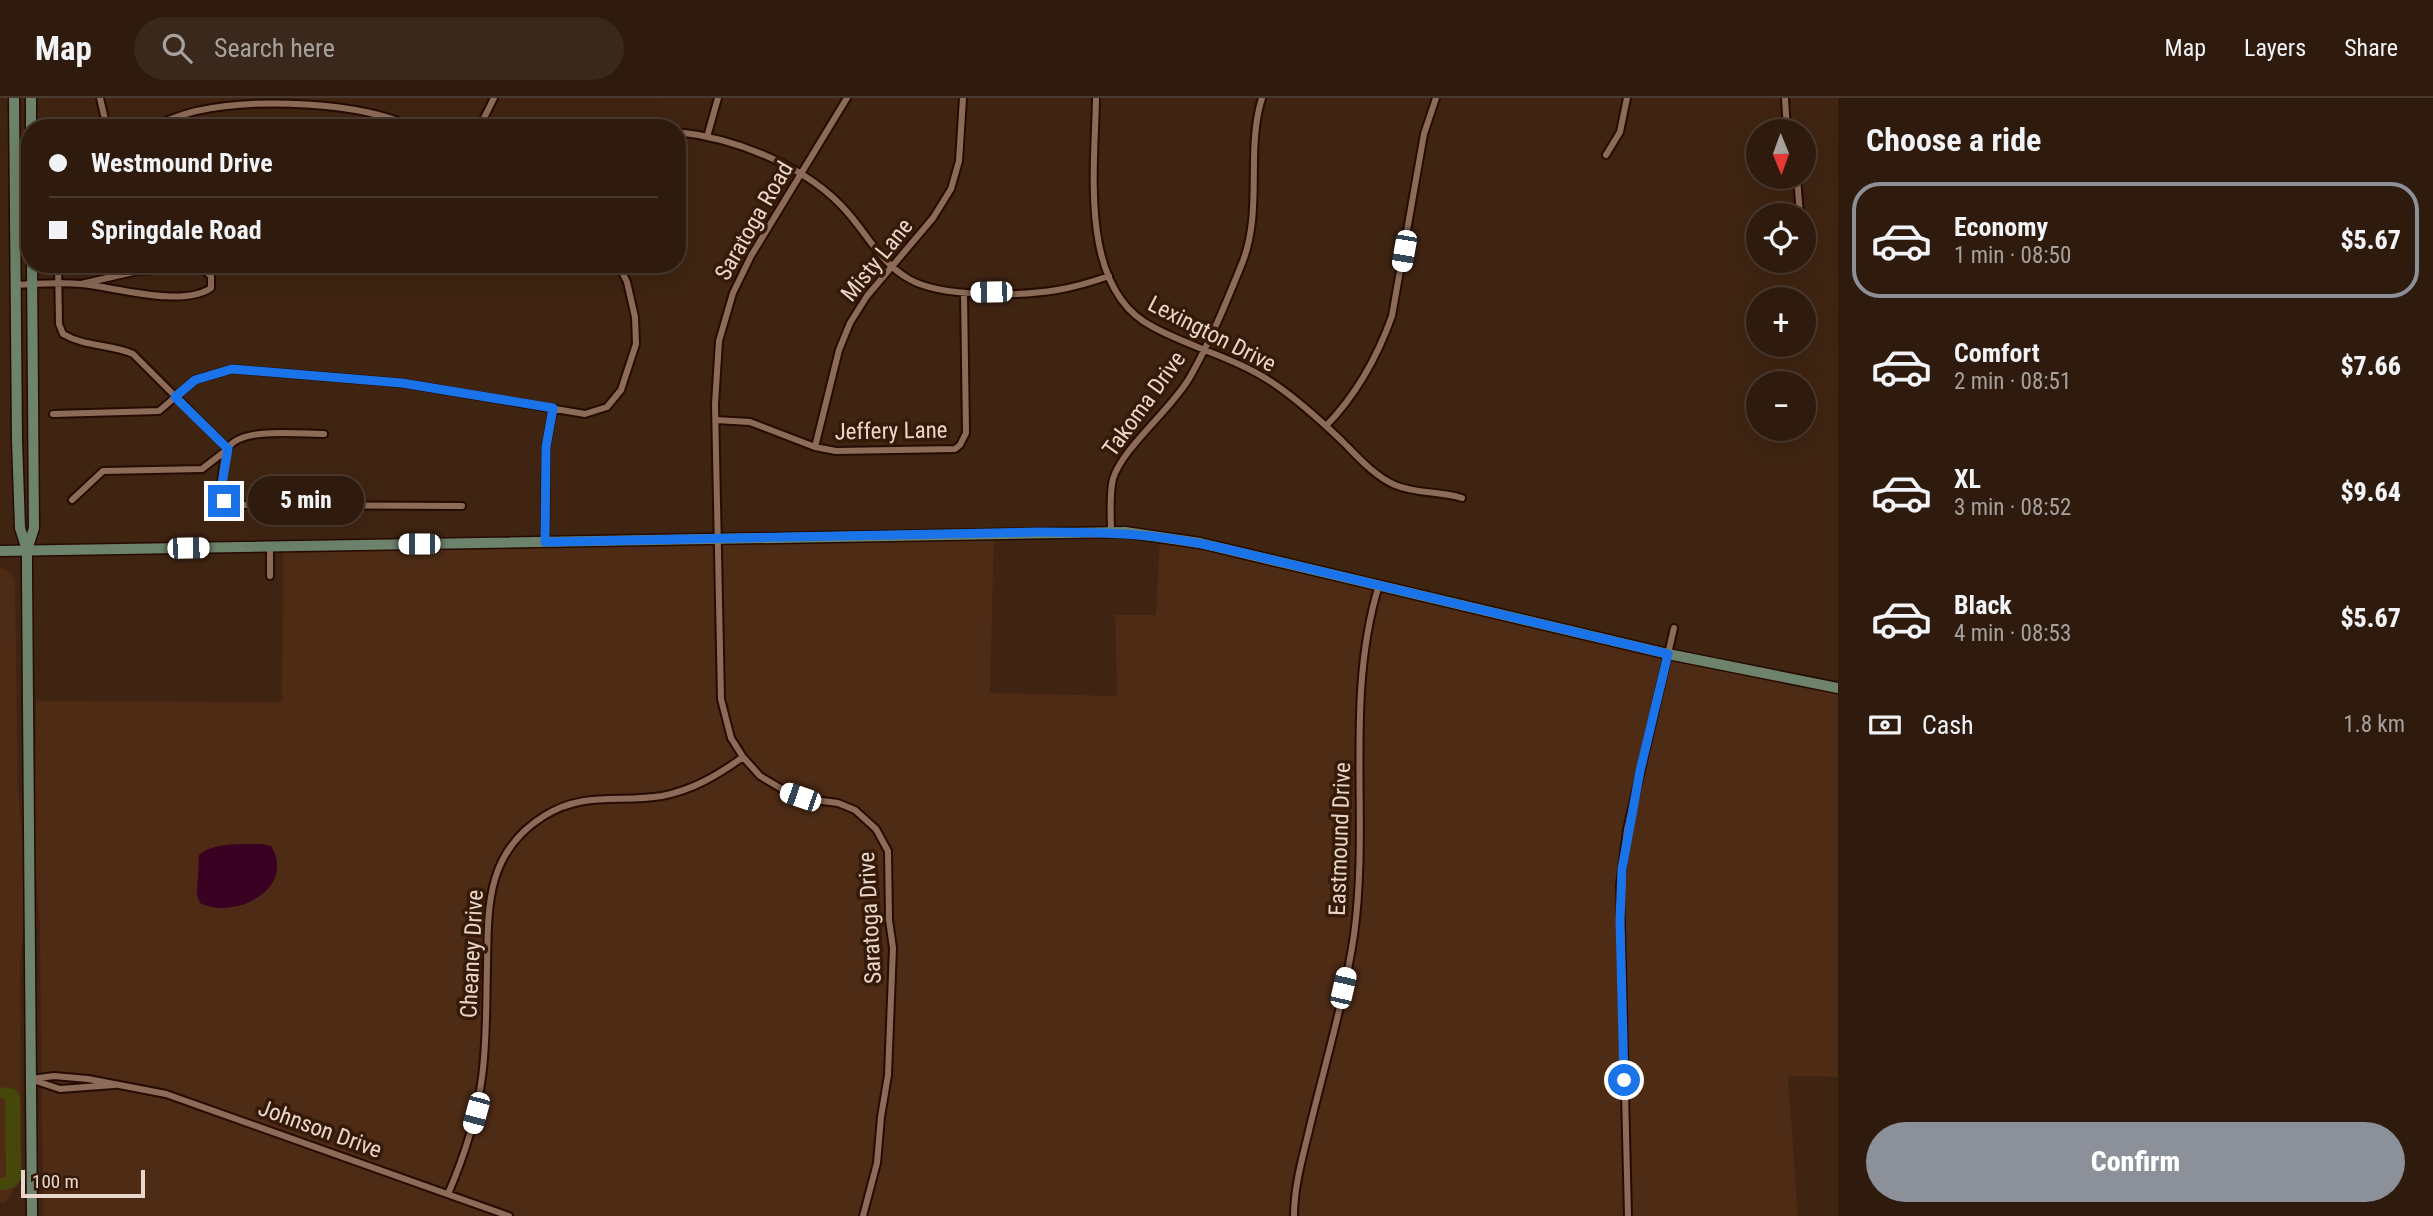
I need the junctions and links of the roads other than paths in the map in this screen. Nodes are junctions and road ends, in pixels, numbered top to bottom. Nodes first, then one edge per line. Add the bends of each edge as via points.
1 (14, 98) edge
2 (31, 98) edge
3 (100, 98) edge
4 (494, 98) edge
5 (718, 98) edge
6 (847, 98) edge
7 (963, 98) edge
8 (1096, 98) edge
9 (1262, 98) edge
10 (1436, 98) edge
11 (1627, 98) edge
12 (1785, 98) edge
13 (31, 119) edge
14 (105, 119) edge
15 (170, 119) edge
16 (394, 119) edge
17 (484, 119) edge
18 (1786, 119) edge
19 (686, 134) edge
20 (707, 137) junction
21 (1606, 155) dead end
22 (14, 159) junction
23 (21, 159) edge
24 (800, 175) junction
25 (892, 267) junction
26 (32, 273) edge
27 (58, 273) edge
28 (129, 273) edge
29 (208, 273) edge
30 (622, 273) edge
31 (1109, 276) junction
32 (33, 284) junction
33 (58, 284) junction
34 (81, 284) junction
35 (15, 285) junction
36 (964, 293) junction
37 (1204, 349) junction
38 (15, 372) junction
39 (33, 372) junction
40 (175, 397) junction
41 (553, 408) junction
42 (53, 414) dead end
43 (716, 420) junction
44 (1326, 426) junction
45 (324, 434) dead end
46 (815, 447) junction
47 (228, 449) junction
48 (1462, 498) dead end
49 (72, 500) dead end
50 (462, 506) dead end
51 (1111, 532) junction
52 (718, 539) junction
53 (545, 542) junction
54 (270, 546) junction
55 (0, 551) edge
56 (27, 551) junction
57 (270, 576) dead end
58 (1379, 585) junction
59 (1674, 628) dead end
60 (1668, 654) junction
61 (1838, 688) edge
62 (743, 757) junction
63 (32, 1079) junction
64 (116, 1084) junction
65 (449, 1194) junction
66 (32, 1216) edge
67 (509, 1216) edge
68 (863, 1216) edge
69 (1294, 1216) edge
70 (1628, 1216) edge

1 - 22 main road
2 - 13 main road
3 - 14 street
4 - 17 street
5 - 20 street
6 - 24 street, Saratoga Road
7 - 25 street, Misty Lane via 959,161 951,189
8 - 31 street, Lexington Drive via 1094,216
9 - 37 street, Takoma Drive via 1248,249
10 - 44 street via 1424,134 1392,316 1364,378
11 - 21 street via 1618,138
12 - 18 street
15 - 16 street via 207,108 273,104 354,108
19 - 20 street
20 - 24 street via 764,155
22 - 23 street
22 - 35 main road
24 - 25 street via 843,207
24 - 43 street, Saratoga Road via 751,256 726,312 716,364
25 - 36 street via 927,288
25 - 46 street, Misty Lane via 845,334
26 - 32 main road
27 - 33 street
28 - 34 street
29 - 34 street via 211,288 201,295 137,295
30 - 41 street via 635,317 636,344 621,390 607,407 585,414
31 - 36 street via 1046,292
31 - 37 street, Lexington Drive via 1135,316
32 - 33 street
32 - 35 street
32 - 39 main road
33 - 34 street
33 - 40 street via 63,334 85,344 133,354
35 - 38 main road
36 - 46 street, Jeffery Lane via 966,433 960,445 947,451 850,453
37 - 44 street, Lexington Drive via 1263,377
37 - 51 street, Takoma Drive via 1184,387 1115,474
38 - 39 street
38 - 56 main road via 20,528
39 - 56 main road via 34,528
40 - 41 street via 195,380 232,369 402,383
40 - 42 street via 159,411
40 - 47 street
41 - 53 street via 546,447
43 - 46 street, Jeffery Lane via 750,422
43 - 52 street, Saratoga Road
44 - 48 street, Lexington Drive via 1394,485
45 - 47 street via 256,434 236,439
47 - 49 street via 202,469 103,471
47 - 50 street via 220,495 227,505
51 - 52 main road
51 - 58 main road via 1200,543
52 - 53 main road
52 - 62 street, Saratoga Drive via 721,699 728,730
53 - 54 main road
54 - 56 main road
54 - 57 street
55 - 56 main road
56 - 63 main road
58 - 60 main road
58 - 69 street, Eastmound Drive via 1361,679 1361,857 1354,931 1300,1167
59 - 60 street
60 - 61 main road
60 - 70 street via 1620,885
62 - 65 street, Cheaney Drive via 680,792 646,798 598,798 564,806 533,823 508,850 494,878 488,908 482,1080
62 - 68 street, Saratoga Drive via 760,776 787,792 855,810 876,829 888,851 892,948 888,1075 877,1163
63 - 64 street, Johnson Drive via 60,1077
63 - 64 street, Johnson Drive via 60,1089
63 - 66 main road
64 - 65 street, Johnson Drive via 184,1099
65 - 67 street, Johnson Drive

